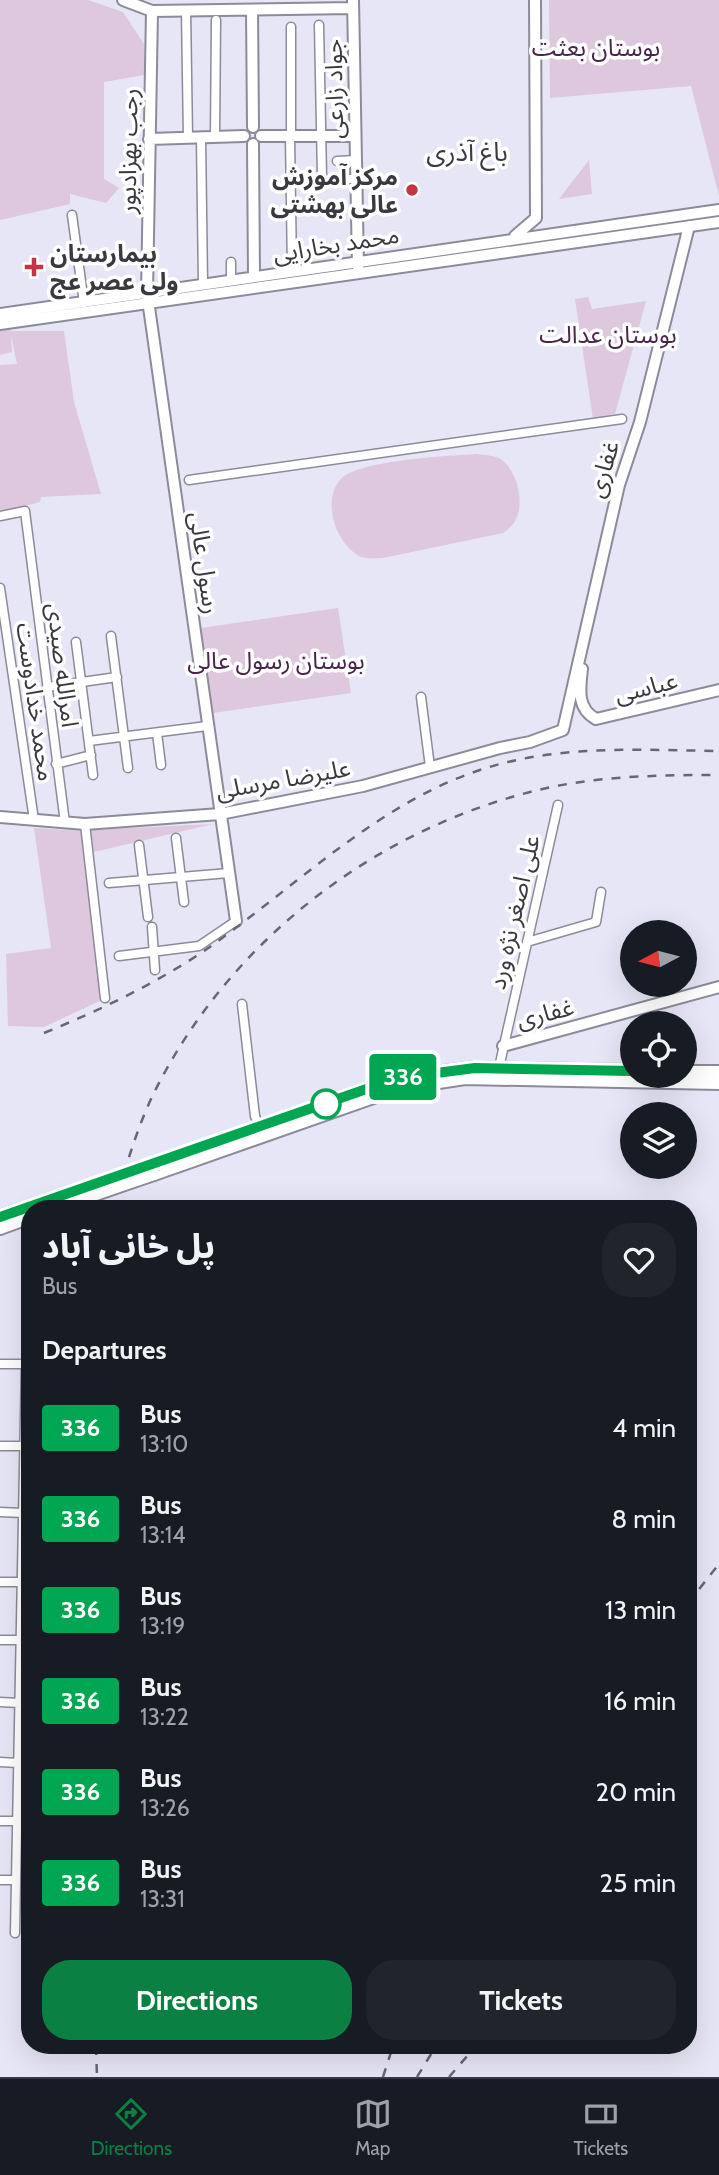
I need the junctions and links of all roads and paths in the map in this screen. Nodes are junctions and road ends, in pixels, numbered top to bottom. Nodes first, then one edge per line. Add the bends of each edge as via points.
1 (124, 0) edge
2 (535, 0) edge
3 (304, 4) edge
4 (354, 4) edge
5 (266, 5) edge
6 (180, 7) edge
7 (252, 10) junction
8 (152, 11) junction
9 (216, 20) dead end
10 (319, 25) dead end
11 (292, 27) dead end
12 (255, 136) junction
13 (290, 136) junction
14 (321, 136) junction
15 (355, 136) junction
16 (201, 137) junction
17 (215, 137) junction
18 (188, 138) junction
19 (149, 139) junction
20 (337, 160) dead end
21 (356, 160) junction
22 (322, 177) dead end
23 (356, 178) junction
24 (334, 179) dead end
25 (719, 210) edge
26 (72, 215) dead end
27 (676, 215) junction
28 (719, 222) edge
29 (690, 226) junction
30 (510, 239) junction
31 (231, 262) dead end
32 (358, 268) junction
33 (292, 271) junction
34 (254, 277) junction
35 (231, 280) junction
36 (203, 284) junction
37 (148, 299) junction
38 (84, 303) junction
39 (59, 311) junction
40 (0, 314) edge
41 (0, 324) edge
42 (622, 419) dead end
43 (189, 480) dead end
44 (0, 516) edge
45 (0, 588) edge
46 (2, 613) edge
47 (586, 628) junction
48 (111, 636) dead end
49 (76, 642) dead end
50 (117, 677) junction
51 (81, 682) junction
52 (47, 687) junction
53 (719, 691) edge
54 (421, 697) dead end
55 (207, 726) junction
56 (565, 727) joint
57 (157, 733) junction
58 (125, 737) junction
59 (89, 741) junction
60 (91, 755) junction
61 (56, 764) junction
62 (161, 765) dead end
63 (430, 767) junction
64 (128, 768) dead end
65 (93, 775) dead end
66 (558, 804) dead end
67 (0, 814) edge
68 (220, 814) junction
69 (34, 820) junction
70 (65, 823) junction
71 (85, 824) junction
72 (176, 838) dead end
73 (139, 845) dead end
74 (229, 873) junction
75 (182, 877) junction
76 (143, 880) junction
77 (109, 883) dead end
78 (601, 892) dead end
79 (184, 902) dead end
80 (148, 917) dead end
81 (236, 921) joint
82 (152, 927) dead end
83 (527, 942) junction
84 (154, 952) junction
85 (119, 956) dead end
86 (155, 970) dead end
87 (719, 987) edge
88 (105, 998) dead end
89 (242, 1004) dead end
90 (503, 1046) junction
91 (620, 1071) edge
92 (697, 1072) edge
93 (719, 1072) edge
94 (497, 1073) junction
95 (719, 1083) edge
96 (258, 1128) junction
97 (156, 1168) junction
98 (115, 1183) junction
99 (58, 1200) edge
100 (74, 1200) edge
101 (21, 1211) edge
102 (0, 1217) edge
103 (21, 1220) edge
104 (0, 1228) edge
105 (0, 1364) edge
106 (21, 1364) edge
107 (0, 1446) edge
108 (21, 1447) edge
109 (0, 1512) edge
110 (21, 1513) edge
111 (0, 1582) edge
112 (21, 1582) joint
113 (0, 1640) edge
114 (20, 1640) junction
115 (0, 1702) edge
116 (19, 1703) junction
117 (0, 1762) edge
118 (18, 1763) junction
119 (0, 1821) edge
120 (17, 1821) junction
121 (0, 1880) edge
122 (16, 1880) junction
123 (15, 1933) dead end

1 - 8 street
2 - 30 street via 536,218
3 - 4 street
3 - 5 street
4 - 15 street, جواد زارعی
5 - 7 street
6 - 7 street
6 - 8 street
6 - 18 street
7 - 12 street
8 - 19 street, رجب بهزادپور
9 - 17 street
10 - 14 street
11 - 13 street
12 - 13 street
12 - 17 street via 248,143 244,136
12 - 34 street
13 - 14 street
13 - 33 street
14 - 15 street
14 - 22 street
15 - 21 street, جواد زارعی
16 - 17 street
16 - 18 street
16 - 36 street
18 - 19 street
19 - 37 street, رجب بهزادپور
20 - 21 street
21 - 23 street, جواد زارعی
23 - 24 street
23 - 32 street, جواد زارعی
25 - 27 street, محمد بخارایی
26 - 38 street
27 - 29 street
27 - 30 street, محمد بخارایی
28 - 29 street, محمد بخارایی
29 - 32 street, محمد بخارایی
29 - 47 street, غفاری via 640,422 619,485
30 - 32 street, محمد بخارایی
31 - 35 street
32 - 33 street, محمد بخارایی
32 - 37 street, محمد بخارایی
33 - 34 street, محمد بخارایی
34 - 35 street, محمد بخارایی
35 - 36 street, محمد بخارایی
36 - 37 street, محمد بخارایی
37 - 38 street, محمد بخارایی
37 - 39 street, محمد بخارایی
37 - 55 street, رسول عالی
38 - 39 street, محمد بخارایی
39 - 40 street, محمد بخارایی
39 - 41 street, محمد بخارایی
42 - 43 street
44 - 52 street, امرالله صیدی via 25,511
45 - 46 street, محمد خدادوست
46 - 69 street, محمد خدادوست
47 - 53 street, عباسی via 580,696 592,717 602,719
47 - 56 street, غفاری
48 - 50 street
49 - 51 street
50 - 51 street
50 - 58 street
51 - 52 street
51 - 59 street
52 - 61 street, امرالله صیدی
54 - 63 street
55 - 57 street
55 - 68 street, رسول عالی
56 - 63 street, علیرضا مرسلی via 530,742
57 - 58 street
57 - 62 street
58 - 59 street
58 - 64 street
59 - 60 street
60 - 61 street
60 - 65 street
61 - 70 street, امرالله صیدی
63 - 68 street, علیرضا مرسلی via 363,786
66 - 83 street, علی اصغر نژه ورد
67 - 69 street, علیرضا مرسلی
68 - 71 street, علیرضا مرسلی
68 - 74 street, رسول عالی
69 - 70 street, علیرضا مرسلی
70 - 71 street, علیرضا مرسلی
71 - 88 street
72 - 75 street
73 - 76 street
74 - 75 street
74 - 81 street, رسول عالی
75 - 76 street
75 - 79 street
76 - 77 street
76 - 80 street
78 - 83 street via 596,922
81 - 84 street via 199,946
82 - 84 street
83 - 90 street, علی اصغر نژه ورد
84 - 85 street
84 - 86 street
87 - 90 street, غفاری
89 - 96 street
90 - 94 street, علی اصغر نژه ورد
91 - 94 main road
92 - 93 main road
94 - 95 main road
94 - 96 main road via 475,1068 398,1078
94 - 97 main road via 399,1088
96 - 97 main road
97 - 98 main road, bridge
98 - 99 main road
98 - 100 main road
101 - 102 main road
103 - 104 main road
105 - 106 street
107 - 108 street
109 - 110 street
111 - 112 street
112 - 114 street
113 - 114 street
114 - 116 street
115 - 116 street
116 - 118 street
117 - 118 street
118 - 120 street
119 - 120 street
120 - 122 street
121 - 122 street
122 - 123 street

